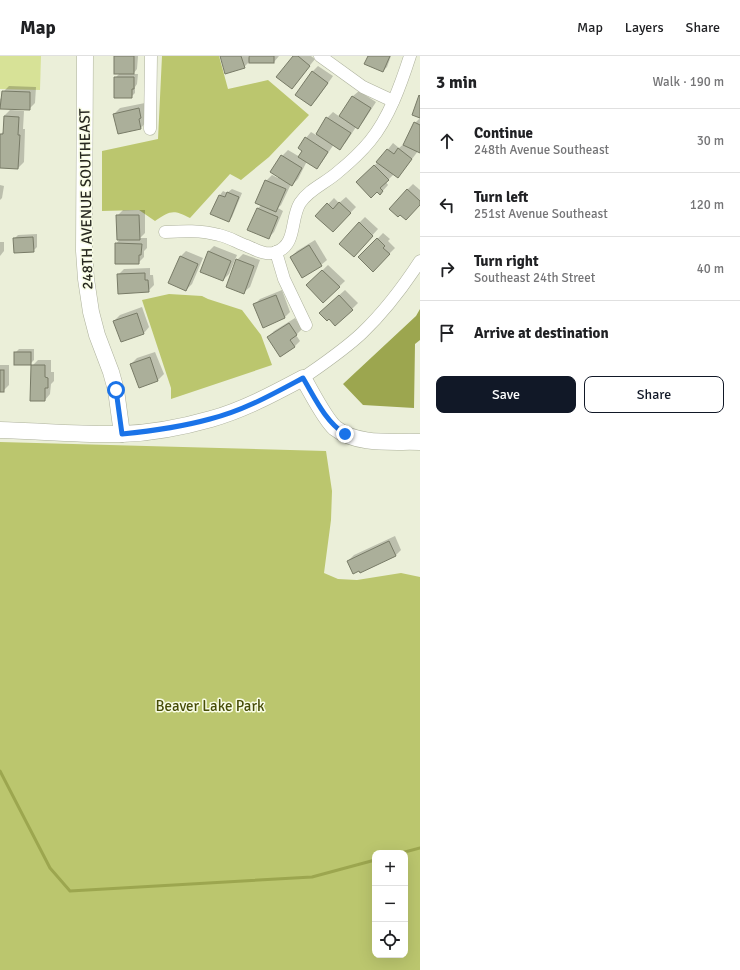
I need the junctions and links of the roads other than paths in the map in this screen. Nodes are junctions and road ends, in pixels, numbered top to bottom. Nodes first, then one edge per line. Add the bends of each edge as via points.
1 (85, 56) edge
2 (151, 56) edge
3 (320, 56) edge
4 (410, 56) edge
5 (392, 101) junction
6 (150, 129) dead end
7 (165, 232) dead end
8 (276, 252) junction
9 (420, 261) edge
10 (306, 325) dead end
11 (303, 378) junction
12 (0, 430) edge
13 (122, 434) junction
14 (420, 442) edge

1 - 13 street, 248TH AVENUE SOUTHEAST via 86,279 94,321 116,390
2 - 6 street
3 - 5 street via 363,87
4 - 5 street
5 - 8 street via 383,122 371,140 336,174 300,203 288,243
7 - 8 street via 209,232 262,252
8 - 10 street via 284,279
9 - 11 street via 389,304 362,333
11 - 13 street via 269,396 212,419 159,430
11 - 14 street via 327,417 345,434 366,440
12 - 13 street

